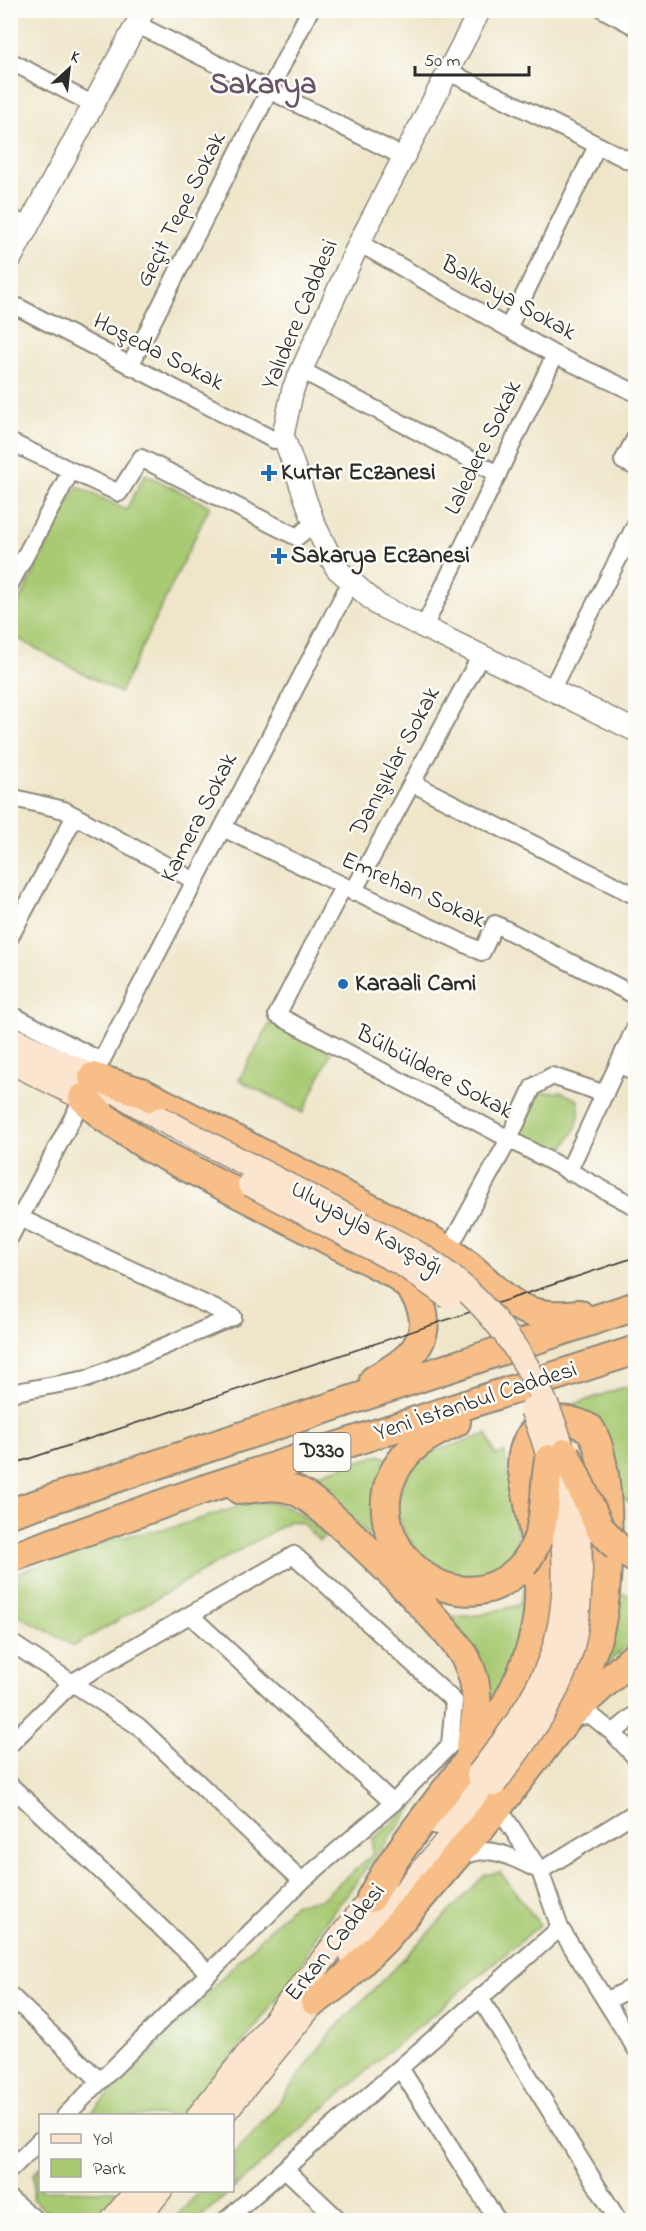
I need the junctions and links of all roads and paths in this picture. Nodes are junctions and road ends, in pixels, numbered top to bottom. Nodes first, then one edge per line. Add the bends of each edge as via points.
1 (310, 10) edge
2 (480, 10) edge
3 (604, 10) edge
4 (140, 17) edge
5 (636, 27) edge
6 (10, 61) edge
7 (448, 72) junction
8 (268, 90) junction
9 (94, 105) junction
10 (597, 146) junction
11 (404, 157) junction
12 (636, 164) edge
13 (20, 222) edge
14 (359, 243) junction
15 (10, 260) edge
16 (10, 303) edge
17 (508, 328) junction
18 (555, 355) junction
19 (130, 366) junction
20 (301, 370) junction
21 (636, 393) edge
22 (283, 435) junction
23 (636, 437) edge
24 (10, 442) edge
25 (629, 464) edge
26 (71, 471) junction
27 (498, 474) junction
28 (314, 523) junction
29 (636, 524) edge
30 (351, 581) junction
31 (10, 584) edge
32 (424, 627) junction
33 (481, 655) junction
34 (551, 690) junction
35 (636, 731) edge
36 (412, 783) junction
37 (10, 797) edge
38 (75, 816) junction
39 (222, 828) junction
40 (195, 881) junction
41 (348, 889) junction
42 (636, 896) edge
43 (10, 937) edge
44 (636, 996) edge
45 (10, 1014) edge
46 (277, 1015) joint
47 (636, 1026) edge
48 (10, 1038) edge
49 (10, 1061) edge
50 (619, 1064) junction
51 (636, 1073) edge
52 (92, 1078) junction
53 (605, 1094) junction
54 (508, 1141) junction
55 (568, 1172) junction
56 (636, 1207) edge
57 (20, 1218) junction
58 (10, 1237) edge
59 (448, 1250) junction
60 (415, 1292) junction
61 (631, 1307) edge
62 (636, 1350) edge
63 (509, 1392) junction
64 (10, 1393) edge
65 (332, 1405) junction
66 (557, 1456) junction
67 (202, 1490) junction
68 (10, 1513) edge
69 (627, 1554) edge
70 (10, 1558) edge
71 (190, 1615) junction
72 (10, 1642) edge
73 (636, 1655) edge
74 (73, 1682) junction
75 (636, 1714) edge
76 (568, 1718) junction
77 (613, 1733) junction
78 (10, 1744) edge
79 (636, 1758) edge
80 (10, 1785) edge
81 (482, 1785) junction
82 (393, 1803) junction
83 (636, 1812) edge
84 (455, 1859) junction
85 (540, 1870) junction
86 (302, 1881) junction
87 (371, 1898) joint
88 (560, 1928) junction
89 (209, 1973) junction
90 (636, 1986) edge
91 (10, 1995) edge
92 (480, 1998) junction
93 (315, 2001) junction
94 (606, 2001) junction
95 (636, 2049) edge
96 (400, 2068) junction
97 (100, 2081) junction
98 (66, 2114) edge
99 (200, 2114) edge
100 (222, 2114) edge
101 (39, 2141) edge
102 (285, 2169) junction
103 (10, 2170) edge
104 (136, 2192) edge
105 (158, 2192) edge
106 (10, 2199) edge
107 (36, 2220) edge
108 (113, 2220) edge
109 (136, 2220) edge
110 (226, 2220) edge
111 (339, 2220) edge
112 (497, 2220) edge
113 (618, 2220) edge

1 - 8 street, Geçit Tepe Sokak
2 - 7 street, Yalıdere Caddesi
3 - 5 street
4 - 8 street
4 - 9 street
6 - 9 street
7 - 10 street
7 - 11 street, Yalıdere Caddesi
8 - 11 street
8 - 19 street, Geçit Tepe Sokak
9 - 13 street
10 - 12 street
10 - 17 street
11 - 14 street, Yalıdere Caddesi
13 - 15 street
14 - 17 street, Balkaya Sokak
14 - 20 street, Yalıdere Caddesi
16 - 19 street, Hoşeda Sokak
17 - 18 street, Balkaya Sokak
18 - 21 street, Balkaya Sokak
18 - 27 street, Laledere Sokak
19 - 22 street, Hoşeda Sokak via 274,440
20 - 22 street, Yalıdere Caddesi via 292,389
20 - 27 street
22 - 28 street
23 - 25 street
24 - 26 street
26 - 28 street via 119,493 141,458 297,537
26 - 31 street
27 - 32 street, Laledere Sokak
28 - 30 street via 336,568
29 - 34 street
30 - 32 street via 378,605
30 - 39 street, Kamera Sokak
32 - 33 street
33 - 34 street
33 - 36 street, Danışıklar Sokak
34 - 35 street
36 - 41 street, Danışıklar Sokak
36 - 42 street
37 - 38 street
38 - 40 street
38 - 43 street
39 - 40 street, Kamera Sokak
39 - 41 street, Emrehan Sokak
40 - 52 street, Kamera Sokak
41 - 44 street, Emrehan Sokak via 482,951 495,924
41 - 46 street, Danışıklar Sokak
45 - 52 street
46 - 54 street, Bülbüldere Sokak
47 - 50 street
48 - 52 main road
49 - 52 main road
50 - 51 street
50 - 53 street
52 - 57 street, Kamera Sokak
52 - 59 highway via 141,1092
52 - 60 highway via 104,1118 150,1148 393,1273
52 - 66 main road, Uluyayla Kavşağı, bridge via 158,1127 440,1289 477,1325 508,1369
53 - 54 street via 552,1076 533,1087
53 - 55 street
54 - 55 street, Bülbüldere Sokak
54 - 59 street
55 - 56 street, Bülbüldere Sokak
57 - 58 street, Kamera Sokak
57 - 64 street via 233,1317 87,1379
59 - 60 highway via 450,1272 441,1287
59 - 61 highway via 506,1300 527,1311 555,1317
60 - 65 highway via 424,1320 416,1348 400,1364
61 - 65 highway, Yeni İstanbul Caddesi / D330
62 - 63 highway, Yeni İstanbul Caddesi / D330
63 - 66 highway, bridge via 412,1448 393,1475 386,1510 390,1533 400,1554 416,1572 437,1584 460,1590 485,1588 507,1579 523,1565 538,1541
63 - 67 highway, Yeni İstanbul Caddesi / D330
65 - 68 highway, Yeni İstanbul Caddesi / D330
66 - 69 highway, bridge via 600,1528
66 - 81 main road, Uluyayla Kavşağı, bridge via 562,1557 561,1612 555,1646
67 - 70 highway, Yeni İstanbul Caddesi / D330
67 - 81 highway via 277,1487 312,1499 443,1627 466,1659 477,1694 469,1749
71 - 74 street
71 - 82 street
71 - 82 street via 294,1555 454,1701 450,1745
72 - 74 street
73 - 76 highway
74 - 78 street
74 - 86 street via 138,1726
75 - 77 street
76 - 77 street via 592,1716
76 - 81 highway
76 - 81 highway via 599,1630 608,1552 601,1451 590,1429 567,1420 549,1422 536,1429 522,1450 539,1602 533,1641 510,1695
77 - 79 street
80 - 89 street
81 - 84 highway
81 - 85 street
81 - 87 highway via 403,1844
81 - 93 main road, Erkan Caddesi
82 - 86 street
83 - 85 street
84 - 85 street via 479,1850 492,1850
84 - 93 highway via 385,1939
85 - 88 street
86 - 89 street
87 - 99 main road, Erkan Caddesi
88 - 92 street
88 - 94 street
89 - 97 street
90 - 94 street
91 - 97 street
92 - 96 street
92 - 113 street
93 - 100 main road, Erkan Caddesi
94 - 95 street
96 - 102 street
96 - 112 street
97 - 98 street
101 - 103 street
102 - 110 street
102 - 111 street
104 - 108 main road
105 - 109 main road
106 - 107 street

